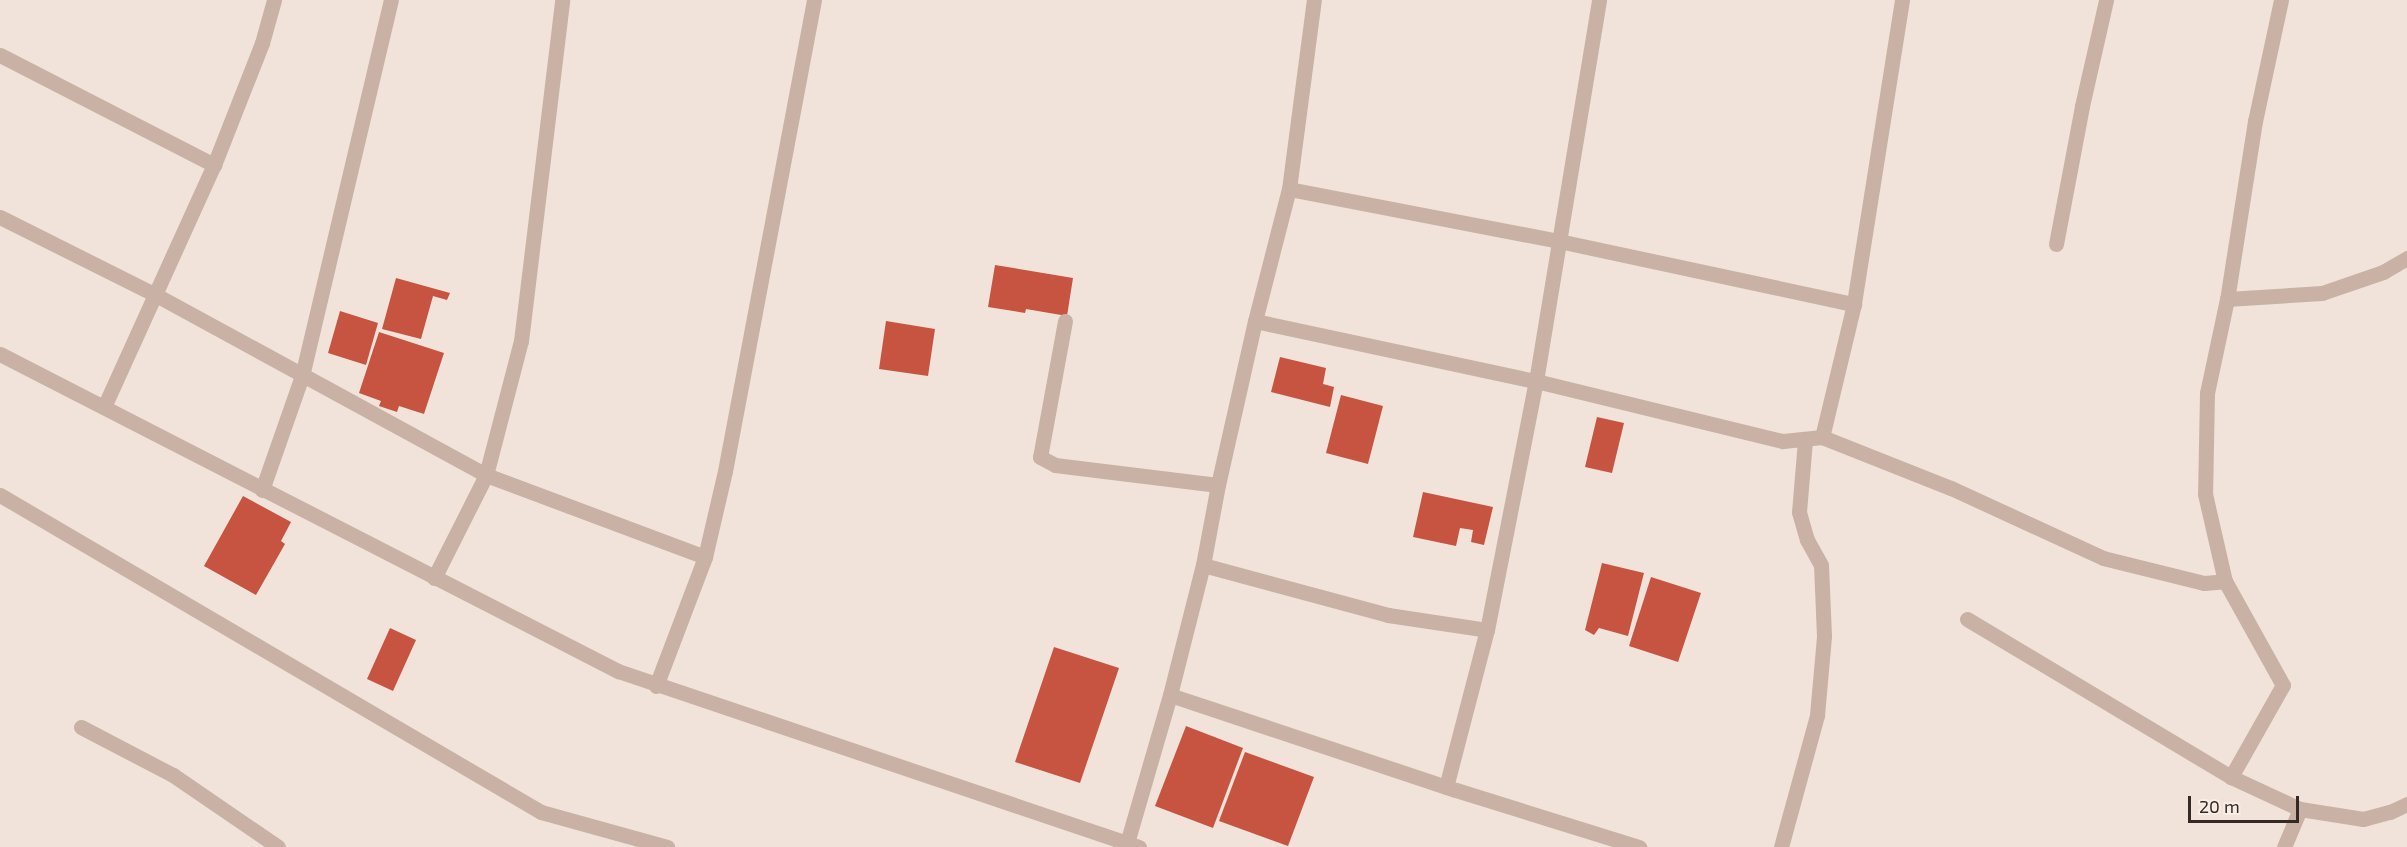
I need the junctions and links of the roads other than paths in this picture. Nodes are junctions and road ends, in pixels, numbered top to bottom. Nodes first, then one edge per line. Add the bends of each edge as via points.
1 (274, 0) edge
2 (391, 0) edge
3 (562, 0) edge
4 (814, 0) edge
5 (1314, 0) edge
6 (1599, 0) edge
7 (1902, 0) edge
8 (2106, 0) edge
9 (2281, 0) edge
10 (0, 55) edge
11 (214, 165) junction
12 (1289, 189) junction
13 (0, 217) edge
14 (1559, 241) junction
15 (2056, 244) dead end
16 (2407, 258) edge
17 (156, 295) junction
18 (2227, 299) junction
19 (1854, 304) junction
20 (1065, 321) dead end
21 (1255, 321) junction
22 (0, 354) edge
23 (302, 376) junction
24 (1536, 381) junction
25 (104, 407) junction
26 (1822, 437) junction
27 (1804, 440) junction
28 (486, 475) junction
29 (1218, 485) junction
30 (262, 490) junction
31 (0, 495) edge
32 (705, 557) junction
33 (1203, 565) junction
34 (434, 578) junction
35 (2225, 581) junction
36 (1967, 619) dead end
37 (1487, 630) junction
38 (656, 686) junction
39 (1170, 696) junction
40 (81, 727) dead end
41 (2231, 777) junction
42 (1446, 787) junction
43 (2407, 804) edge
44 (2300, 809) junction
45 (1133, 845) edge
46 (278, 847) edge
47 (667, 847) edge
48 (1639, 847) edge
49 (1781, 847) edge
50 (2284, 847) edge

1 - 11 street via 262,43
2 - 23 street
3 - 28 street via 521,340
4 - 32 street
5 - 12 street
6 - 14 street
7 - 19 street
8 - 15 street
9 - 18 street via 2255,121
10 - 11 street
11 - 17 street
12 - 14 street
12 - 21 street
13 - 17 street
14 - 19 street
14 - 24 street
16 - 18 street via 2383,272 2322,293
17 - 23 street
17 - 25 street
18 - 35 street via 2207,393 2205,494
19 - 26 street
20 - 29 street via 1040,458 1055,465
21 - 24 street
21 - 29 street
22 - 25 street
23 - 28 street
23 - 30 street
24 - 27 street via 1783,441
24 - 37 street
25 - 30 street
26 - 27 street
26 - 35 street via 1951,488 2103,558 2204,583
27 - 49 street via 1799,512 1807,540 1821,565 1824,636 1817,715
28 - 32 street
28 - 34 street
29 - 33 street
30 - 34 street
31 - 47 street via 541,812
32 - 38 street
33 - 37 street via 1388,615
33 - 39 street
34 - 38 street via 618,672
35 - 41 street via 2283,685
36 - 41 street
37 - 42 street
38 - 45 street
39 - 42 street
39 - 45 street
40 - 46 street via 173,775
41 - 44 street
42 - 48 street
43 - 44 street via 2362,819
44 - 50 street

